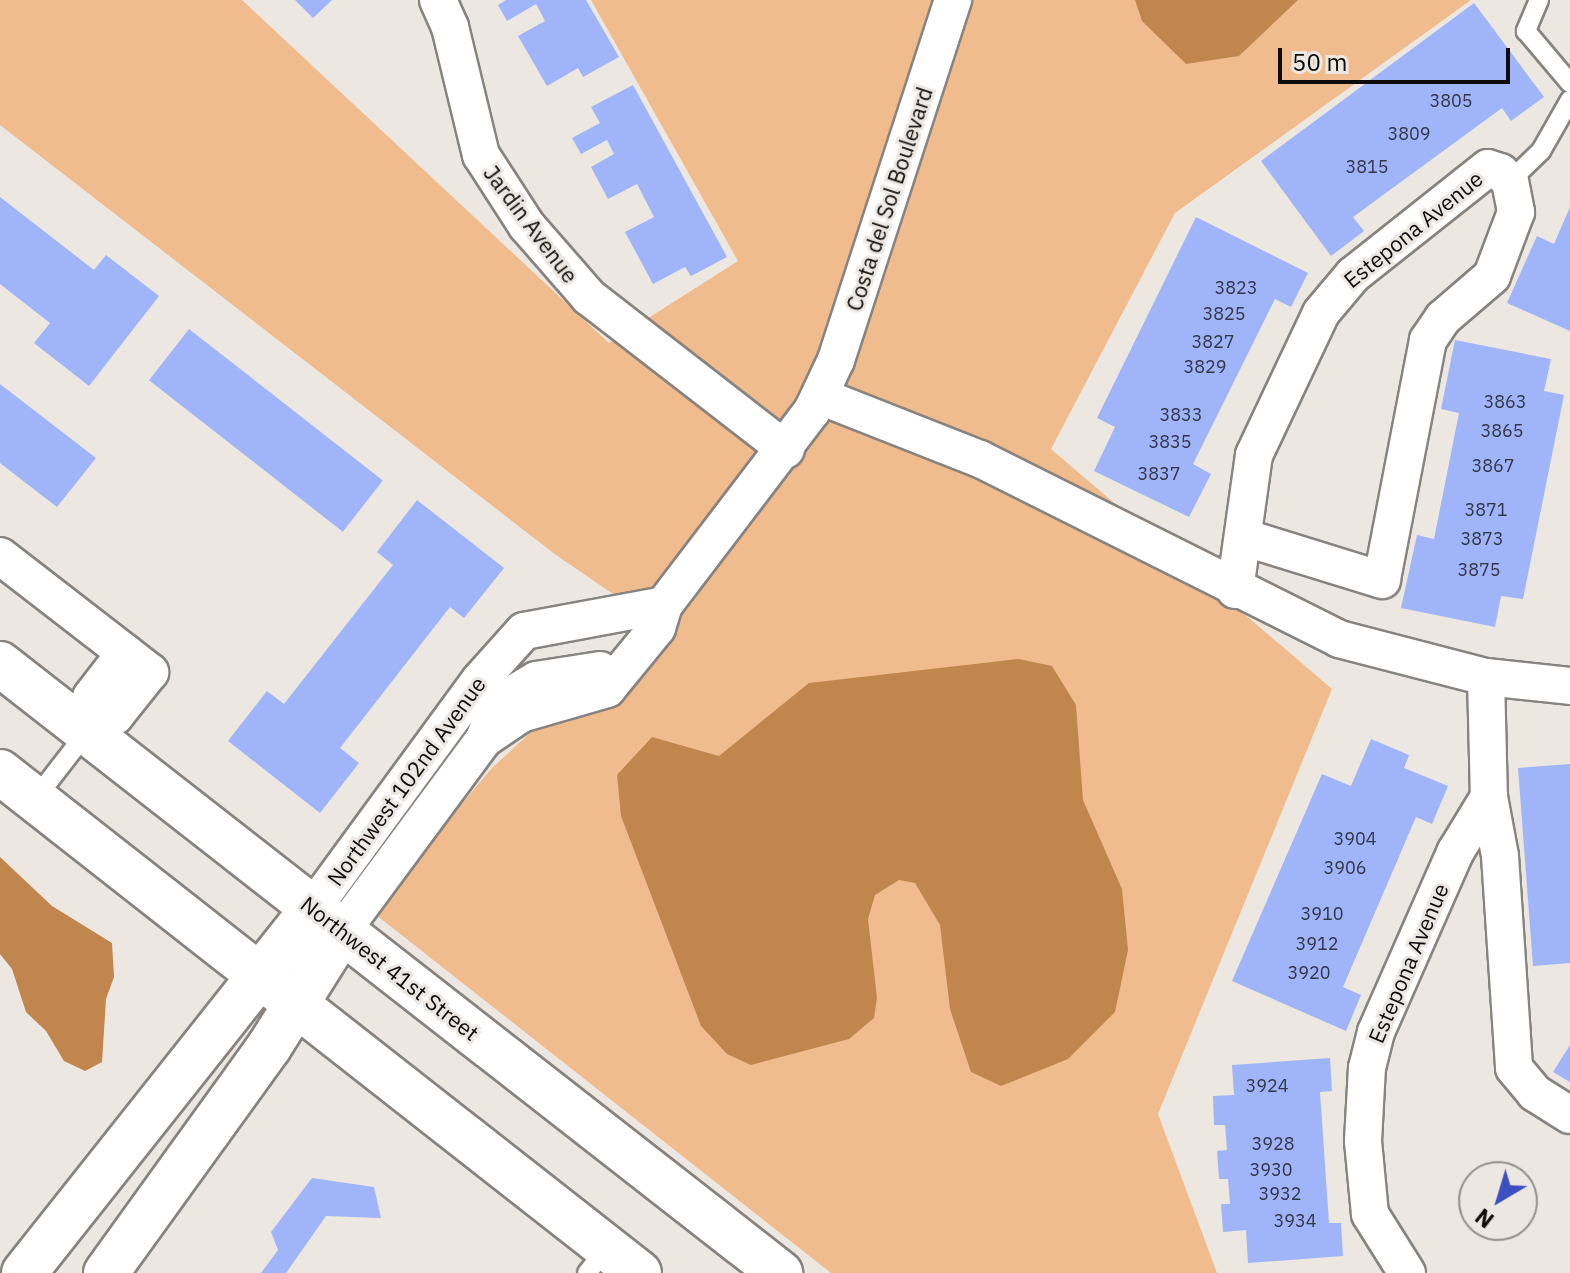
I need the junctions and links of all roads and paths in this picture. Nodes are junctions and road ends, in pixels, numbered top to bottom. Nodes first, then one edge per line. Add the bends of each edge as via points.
1 (438, 0) edge
2 (953, 0) edge
3 (1539, 0) edge
4 (1570, 83) edge
5 (1570, 100) edge
6 (1510, 181) junction
7 (820, 396) junction
8 (786, 450) junction
9 (1246, 538) junction
10 (0, 556) edge
11 (1235, 590) junction
12 (664, 605) junction
13 (603, 616) junction
14 (522, 634) junction
15 (0, 664) edge
16 (619, 664) junction
17 (1486, 677) junction
18 (536, 680) junction
19 (1570, 686) edge
20 (87, 732) junction
21 (484, 739) junction
22 (0, 772) edge
23 (1489, 797) junction
24 (35, 799) junction
25 (328, 920) junction
26 (256, 976) junction
27 (295, 1006) junction
28 (1570, 1115) edge
29 (611, 1265) edge
30 (24, 1273) edge
31 (106, 1273) edge
32 (780, 1273) edge
33 (1407, 1273) edge

1 - 8 street, Jardin Avenue via 450,27 481,155 536,238 589,297
2 - 7 street, Costa del Sol Boulevard
3 - 4 lane via 1526,31
5 - 6 lane via 1541,151
6 - 9 street, Estepona Avenue via 1488,168 1330,299 1254,455 1246,487
6 - 9 street, Estepona Avenue via 1516,212 1499,265 1482,287 1443,318 1428,340 1382,580
7 - 8 street, Northwest 102nd Avenue
7 - 11 street via 980,459
8 - 12 street, Northwest 102nd Avenue
9 - 11 street, Estepona Avenue
10 - 20 street via 138,662 115,716
11 - 17 street via 1339,639
12 - 13 street, Northwest 102nd Avenue
12 - 16 street, Northwest 102nd Avenue via 657,628
13 - 14 street, Northwest 102nd Avenue via 540,624
13 - 16 street
14 - 18 street via 537,665
14 - 25 street, Northwest 102nd Avenue via 480,680
15 - 20 main road, Northwest 41st Street
16 - 18 street, Northwest 102nd Avenue
16 - 21 street, Northwest 102nd Avenue via 595,696 521,714
17 - 19 street
17 - 23 street, Estepona Avenue
18 - 21 street, Northwest 102nd Avenue via 519,687 495,711
20 - 24 lane
20 - 25 main road, Northwest 41st Street
21 - 25 street, Northwest 102nd Avenue
22 - 24 main road
23 - 28 street, Estepona Avenue via 1500,856 1514,1068 1535,1093
23 - 33 street, Estepona Avenue via 1437,893 1376,1032 1367,1068 1363,1141 1370,1214
24 - 26 main road
25 - 26 main road, Northwest 102nd Avenue
25 - 27 main road, Northwest 102nd Avenue
25 - 32 main road, Northwest 41st Street
26 - 27 main road
26 - 30 main road, Northwest 102nd Avenue
27 - 29 main road
27 - 31 main road, Northwest 102nd Avenue

